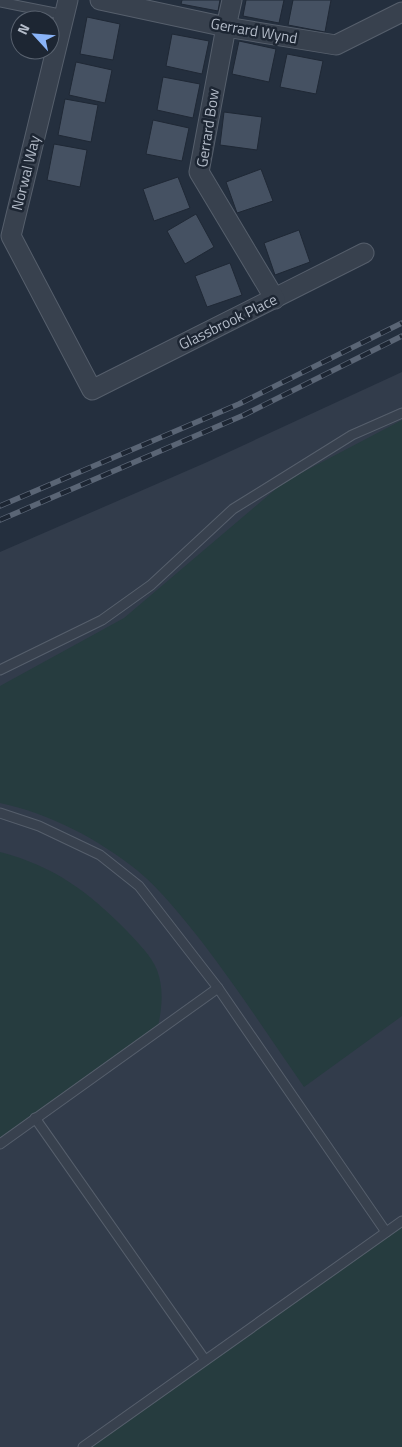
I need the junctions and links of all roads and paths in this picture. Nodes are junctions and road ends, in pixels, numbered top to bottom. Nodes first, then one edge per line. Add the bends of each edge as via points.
1 (100, 0) edge
2 (232, 0) edge
3 (0, 2) edge
4 (66, 8) edge
5 (402, 12) edge
6 (226, 27) junction
7 (364, 253) dead end
8 (275, 299) junction
9 (92, 390) joint
10 (402, 413) edge
11 (0, 670) edge
12 (0, 813) edge
13 (218, 988) junction
14 (35, 1118) junction
15 (0, 1144) edge
16 (402, 1221) edge
17 (386, 1232) junction
18 (205, 1360) junction
19 (83, 1447) edge

1 - 6 street, Gerrard Wynd
2 - 6 street, Gerrard Bow
3 - 4 lane
4 - 9 street, Norwal Way via 11,236
5 - 6 street, Gerrard Wynd via 336,45
6 - 8 street, Gerrard Bow via 199,172
7 - 8 street, Glassbrook Place
8 - 9 street, Glassbrook Place
10 - 11 lane via 352,435 233,509 151,585 102,620
12 - 13 lane via 39,826 100,855 139,886
13 - 14 lane
13 - 17 lane
14 - 15 lane
14 - 18 lane
16 - 17 lane
17 - 18 lane
18 - 19 lane

